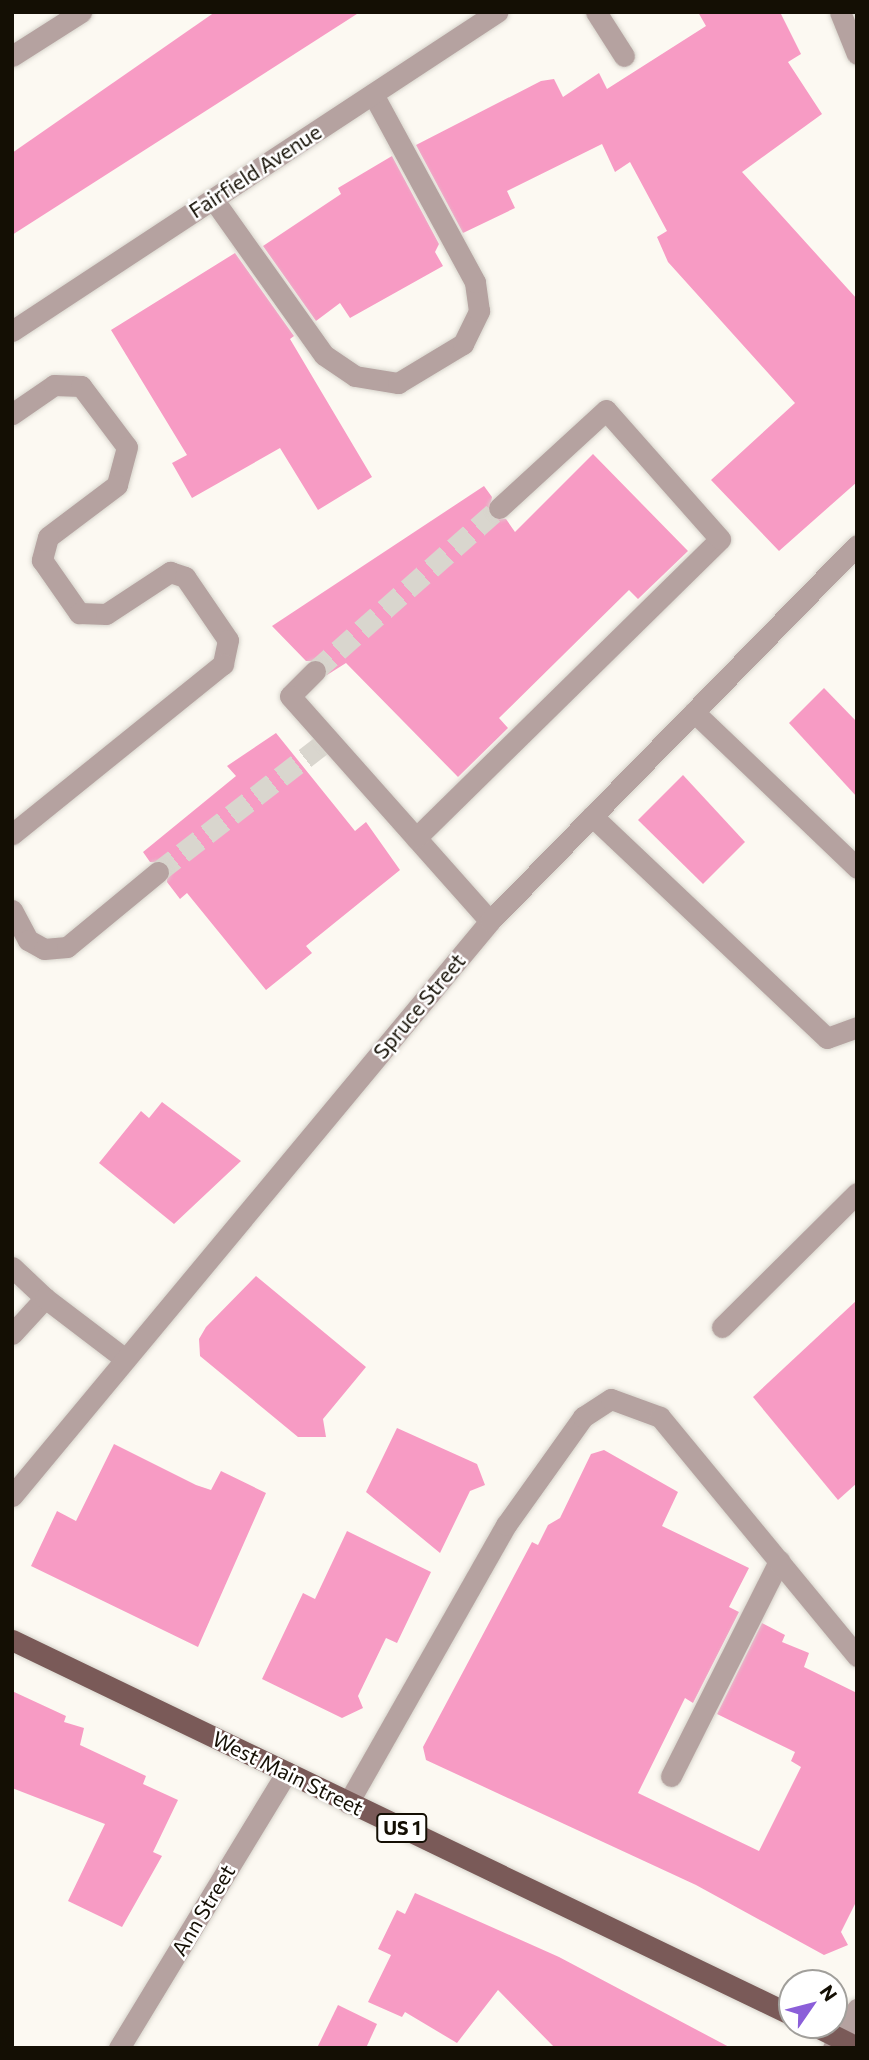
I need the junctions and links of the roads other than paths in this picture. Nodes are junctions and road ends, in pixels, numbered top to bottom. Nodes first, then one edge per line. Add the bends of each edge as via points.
1 (81, 12) edge
2 (497, 12) edge
3 (596, 12) edge
4 (848, 20) edge
5 (857, 54) edge
6 (12, 56) edge
7 (624, 56) dead end
8 (373, 94) junction
9 (213, 199) junction
10 (12, 331) edge
11 (12, 414) edge
12 (499, 508) tunnel mouth
13 (857, 545) edge
14 (315, 671) tunnel mouth
15 (694, 712) junction
16 (592, 816) junction
17 (12, 834) edge
18 (416, 838) junction
19 (857, 868) edge
20 (158, 872) tunnel mouth
21 (12, 911) edge
22 (490, 921) junction
23 (857, 1027) edge
24 (854, 1202) edge
25 (12, 1268) edge
26 (45, 1297) junction
27 (722, 1327) dead end
28 (12, 1334) edge
29 (125, 1359) junction
30 (12, 1496) edge
31 (779, 1561) junction
32 (12, 1640) edge
33 (857, 1656) edge
34 (287, 1772) junction
35 (671, 1776) dead end
36 (348, 1803) junction
37 (778, 2008) edge
38 (857, 2009) edge
39 (844, 2044) edge
40 (119, 2048) edge

1 - 6 street
2 - 8 street, Fairfield Avenue
3 - 7 street
4 - 5 street
8 - 9 street, Fairfield Avenue
8 - 9 street via 475,282 479,311 463,344 398,383 355,376 324,355
9 - 10 street, Fairfield Avenue
11 - 17 street via 54,385 81,386 127,447 117,485 48,537 42,560 79,613 106,614 170,572 185,577 228,640 223,664
12 - 18 street via 606,410 719,539
13 - 15 street, Spruce Street
14 - 18 street via 290,696
15 - 16 street, Spruce Street
15 - 19 street
16 - 22 street, Spruce Street
16 - 23 street via 827,1038
18 - 22 street
20 - 21 street via 67,947 44,949 28,940
22 - 29 street, Spruce Street
24 - 27 street
25 - 26 street
26 - 28 street
26 - 29 street
29 - 30 street, Spruce Street
31 - 33 street
31 - 35 street
31 - 36 street via 660,1417 611,1399 583,1417 506,1525
32 - 34 main road, West Main Street / US 1
34 - 36 main road, West Main Street / US 1
34 - 40 street, Ann Street
36 - 37 main road, West Main Street / US 1
38 - 39 street

